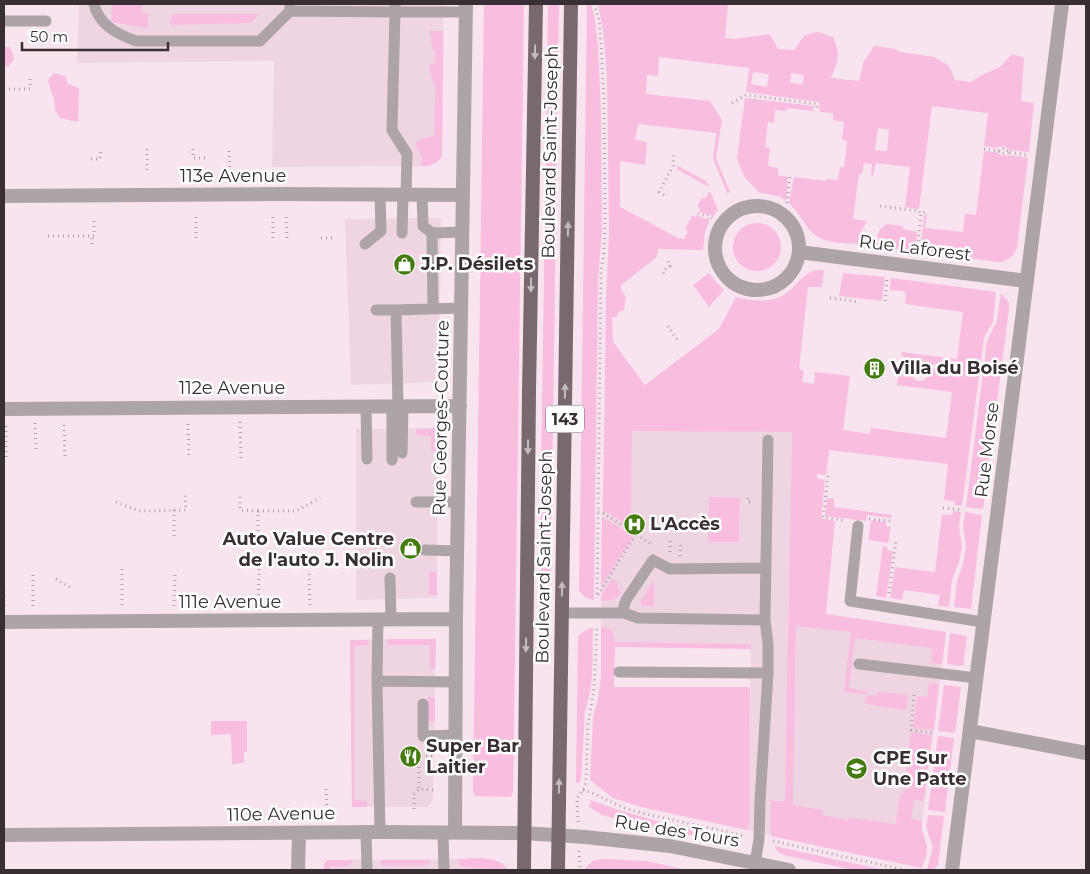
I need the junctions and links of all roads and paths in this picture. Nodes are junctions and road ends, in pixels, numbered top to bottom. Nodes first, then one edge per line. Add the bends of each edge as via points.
1 (94, 4) edge
2 (536, 4) edge
3 (571, 4) edge
4 (594, 4) edge
5 (1062, 4) edge
6 (290, 7) edge
7 (395, 8) edge
8 (466, 8) edge
9 (46, 20) dead end
10 (4, 21) edge
11 (30, 76) dead end
12 (4, 89) edge
13 (732, 103) dead end
14 (817, 111) dead end
15 (100, 149) dead end
16 (147, 149) dead end
17 (193, 149) dead end
18 (984, 149) dead end
19 (229, 151) dead end
20 (674, 153) dead end
21 (1028, 155) dead end
22 (207, 158) dead end
23 (90, 159) dead end
24 (147, 170) dead end
25 (230, 170) dead end
26 (790, 177) dead end
27 (380, 194) junction
28 (404, 194) junction
29 (422, 195) junction
30 (463, 195) junction
31 (664, 195) dead end
32 (4, 196) edge
33 (787, 203) dead end
34 (880, 206) dead end
35 (927, 210) dead end
36 (698, 213) dead end
37 (921, 214) junction
38 (273, 217) dead end
39 (286, 217) dead end
40 (196, 218) dead end
41 (712, 218) dead end
42 (94, 219) dead end
43 (462, 232) junction
44 (402, 233) dead end
45 (432, 233) junction
46 (48, 236) dead end
47 (92, 236) junction
48 (321, 238) dead end
49 (336, 238) dead end
50 (196, 239) dead end
51 (273, 240) dead end
52 (287, 240) dead end
53 (92, 244) dead end
54 (365, 244) dead end
55 (799, 252) junction
56 (917, 252) dead end
57 (668, 260) dead end
58 (664, 273) dead end
59 (887, 278) dead end
60 (1027, 281) junction
61 (830, 298) dead end
62 (885, 301) dead end
63 (860, 302) dead end
64 (462, 308) junction
65 (433, 309) junction
66 (376, 310) dead end
67 (396, 310) junction
68 (668, 326) dead end
69 (678, 341) dead end
70 (398, 406) junction
71 (460, 406) junction
72 (188, 407) junction
73 (240, 407) junction
74 (366, 407) junction
75 (5, 409) edge
76 (35, 409) junction
77 (63, 409) junction
78 (768, 440) dead end
79 (36, 452) dead end
80 (402, 454) dead end
81 (64, 457) dead end
82 (6, 458) dead end
83 (189, 458) dead end
84 (367, 458) dead end
85 (392, 460) dead end
86 (241, 462) dead end
87 (828, 476) dead end
88 (185, 492) dead end
89 (240, 497) dead end
90 (320, 498) dead end
91 (116, 502) dead end
92 (416, 502) dead end
93 (458, 502) junction
94 (943, 508) dead end
95 (174, 510) junction
96 (963, 510) dead end
97 (258, 511) junction
98 (598, 512) junction
99 (891, 521) dead end
100 (858, 523) junction
101 (637, 533) junction
102 (258, 534) dead end
103 (174, 538) dead end
104 (896, 540) dead end
105 (670, 541) dead end
106 (425, 550) dead end
107 (458, 551) junction
108 (259, 568) dead end
109 (765, 568) junction
110 (122, 569) dead end
111 (33, 574) dead end
112 (175, 574) dead end
113 (309, 574) dead end
114 (390, 578) dead end
115 (56, 579) dead end
116 (70, 587) dead end
117 (888, 598) dead end
118 (562, 613) junction
119 (624, 613) junction
120 (384, 619) junction
121 (456, 619) junction
122 (258, 620) junction
123 (311, 620) junction
124 (765, 620) junction
125 (122, 621) junction
126 (174, 621) junction
127 (4, 622) edge
128 (33, 622) junction
129 (984, 622) junction
130 (597, 627) dead end
131 (859, 664) dead end
132 (618, 672) dead end
133 (768, 673) junction
134 (977, 678) junction
135 (377, 681) junction
136 (456, 682) junction
137 (914, 696) dead end
138 (424, 704) dead end
139 (970, 731) junction
140 (935, 733) dead end
141 (456, 735) junction
142 (1086, 753) edge
143 (436, 756) dead end
144 (419, 789) junction
145 (326, 790) dead end
146 (435, 790) dead end
147 (583, 790) junction
148 (580, 794) dead end
149 (414, 809) dead end
150 (327, 810) dead end
151 (373, 832) junction
152 (449, 832) junction
153 (299, 833) junction
154 (524, 833) junction
155 (558, 835) junction
156 (4, 836) edge
157 (743, 836) dead end
158 (772, 841) dead end
159 (760, 866) edge
160 (298, 870) edge
161 (367, 870) edge
162 (444, 870) edge
163 (524, 870) edge
164 (558, 870) edge
165 (790, 870) edge
166 (905, 870) edge
167 (952, 870) edge

1 - 6 lane via 100,19 110,29 136,41 260,41
2 -> 154 main road, Boulevard Saint-Joseph / 143
118 -> 3 main road, Boulevard Saint-Joseph / 143
4 - 98 path via 599,20 603,64 606,218 602,270
5 - 60 street, Rue Morse
6 - 7 lane
7 - 8 lane
7 - 28 lane via 392,130 407,154
8 - 30 street, Rue Georges-Couture
9 - 10 lane
11 - 12 path via 30,89
13 - 14 path via 746,95 817,104
15 - 23 path via 100,159
16 - 24 path
17 - 22 path via 192,158
18 - 21 path via 1002,154
19 - 25 path
20 - 31 path via 673,166 659,192
26 - 33 path
27 - 28 street, 113e Avenue
27 - 32 street, 113e Avenue
27 - 54 lane via 381,231
28 - 29 street, 113e Avenue
28 - 44 lane
29 - 30 street, 113e Avenue
29 - 45 lane via 423,226
30 - 43 street, Rue Georges-Couture
34 - 37 path via 919,211
35 - 37 path
36 - 41 path
37 - 56 path
38 - 51 path
39 - 52 path
40 - 50 path
42 - 47 path
43 - 45 lane
43 - 64 street, Rue Georges-Couture
45 - 65 lane
46 - 47 path
47 - 53 path
48 - 49 path
55 - 55 street via 793,226 772,208 759,206 745,207 733,213 723,223 715,248 724,274 735,284 748,289 776,286 795,266
55 - 60 street, Rue Laforest
57 - 58 path via 670,266
59 - 62 path
60 - 129 street, Rue Morse
61 - 63 path
64 - 65 lane
64 - 71 street, Rue Georges-Couture
65 - 67 lane
66 - 67 lane
67 - 70 lane
68 - 69 path
70 - 71 street, 112e Avenue
70 - 74 street, 112e Avenue
70 - 80 lane
70 - 85 lane
71 - 93 street, Rue Georges-Couture
72 - 73 street, 112e Avenue
72 - 77 street, 112e Avenue
72 - 83 path
73 - 74 street, 112e Avenue
73 - 86 path
74 - 84 lane
75 - 76 street, 112e Avenue
75 - 82 path
76 - 77 street, 112e Avenue
76 - 79 path
77 - 81 path
78 - 109 lane
87 - 100 path via 823,517
88 - 95 path via 186,510
89 - 97 path via 240,510
90 - 97 path via 296,511
91 - 95 path via 140,511
92 - 93 lane
93 - 107 street, Rue Georges-Couture
94 - 96 path
95 - 103 path
97 - 102 path
98 - 101 path
98 - 101 path via 597,598
99 - 100 path via 869,518
100 - 129 lane via 850,601
101 - 105 path via 668,554
104 - 117 path
106 - 107 lane
107 - 121 street, Rue Georges-Couture
108 - 122 path
109 - 119 lane via 670,568 653,560 626,600
109 - 124 lane
110 - 125 path
111 - 128 path
112 - 126 path
113 - 123 path
114 - 120 lane
115 - 116 path
118 - 119 lane
155 -> 118 main road, Boulevard Saint-Joseph / 143
119 - 124 lane via 638,618
120 - 121 street, 111e Avenue
120 - 123 street, 111e Avenue
120 - 135 lane
121 - 136 street, Rue Georges-Couture
122 - 123 street, 111e Avenue
122 - 126 street, 111e Avenue
124 - 133 lane
125 - 126 street, 111e Avenue
125 - 128 street, 111e Avenue
127 - 128 street, 111e Avenue
129 - 134 street, Rue Morse
130 - 147 path via 596,674
131 - 134 lane
132 - 133 lane
133 - 159 lane via 760,801
134 - 139 street, Rue Morse
135 - 136 lane
135 - 151 lane
136 - 141 street, Rue Georges-Couture
137 - 140 path via 911,730
138 - 141 lane via 423,736
139 - 142 street
139 - 167 street, Rue Morse
141 - 152 street, Rue Georges-Couture
143 - 144 path via 417,757
144 - 146 path
144 - 149 path via 414,794
145 - 150 path
147 - 148 path
147 - 157 path, Rue des Tours via 642,813
151 - 152 street, 110e Avenue
151 - 153 street, 110e Avenue
151 - 161 lane
152 - 154 street, 110e Avenue
152 - 162 lane
153 - 156 street, 110e Avenue
153 - 160 street
154 - 155 street, 110e Avenue
154 - 163 main road, Boulevard Saint-Joseph / 143
155 - 159 street, Rue des Tours via 677,847
155 - 164 main road, Boulevard Saint-Joseph / 143
158 - 166 path
159 - 165 street, Rue des Tours

